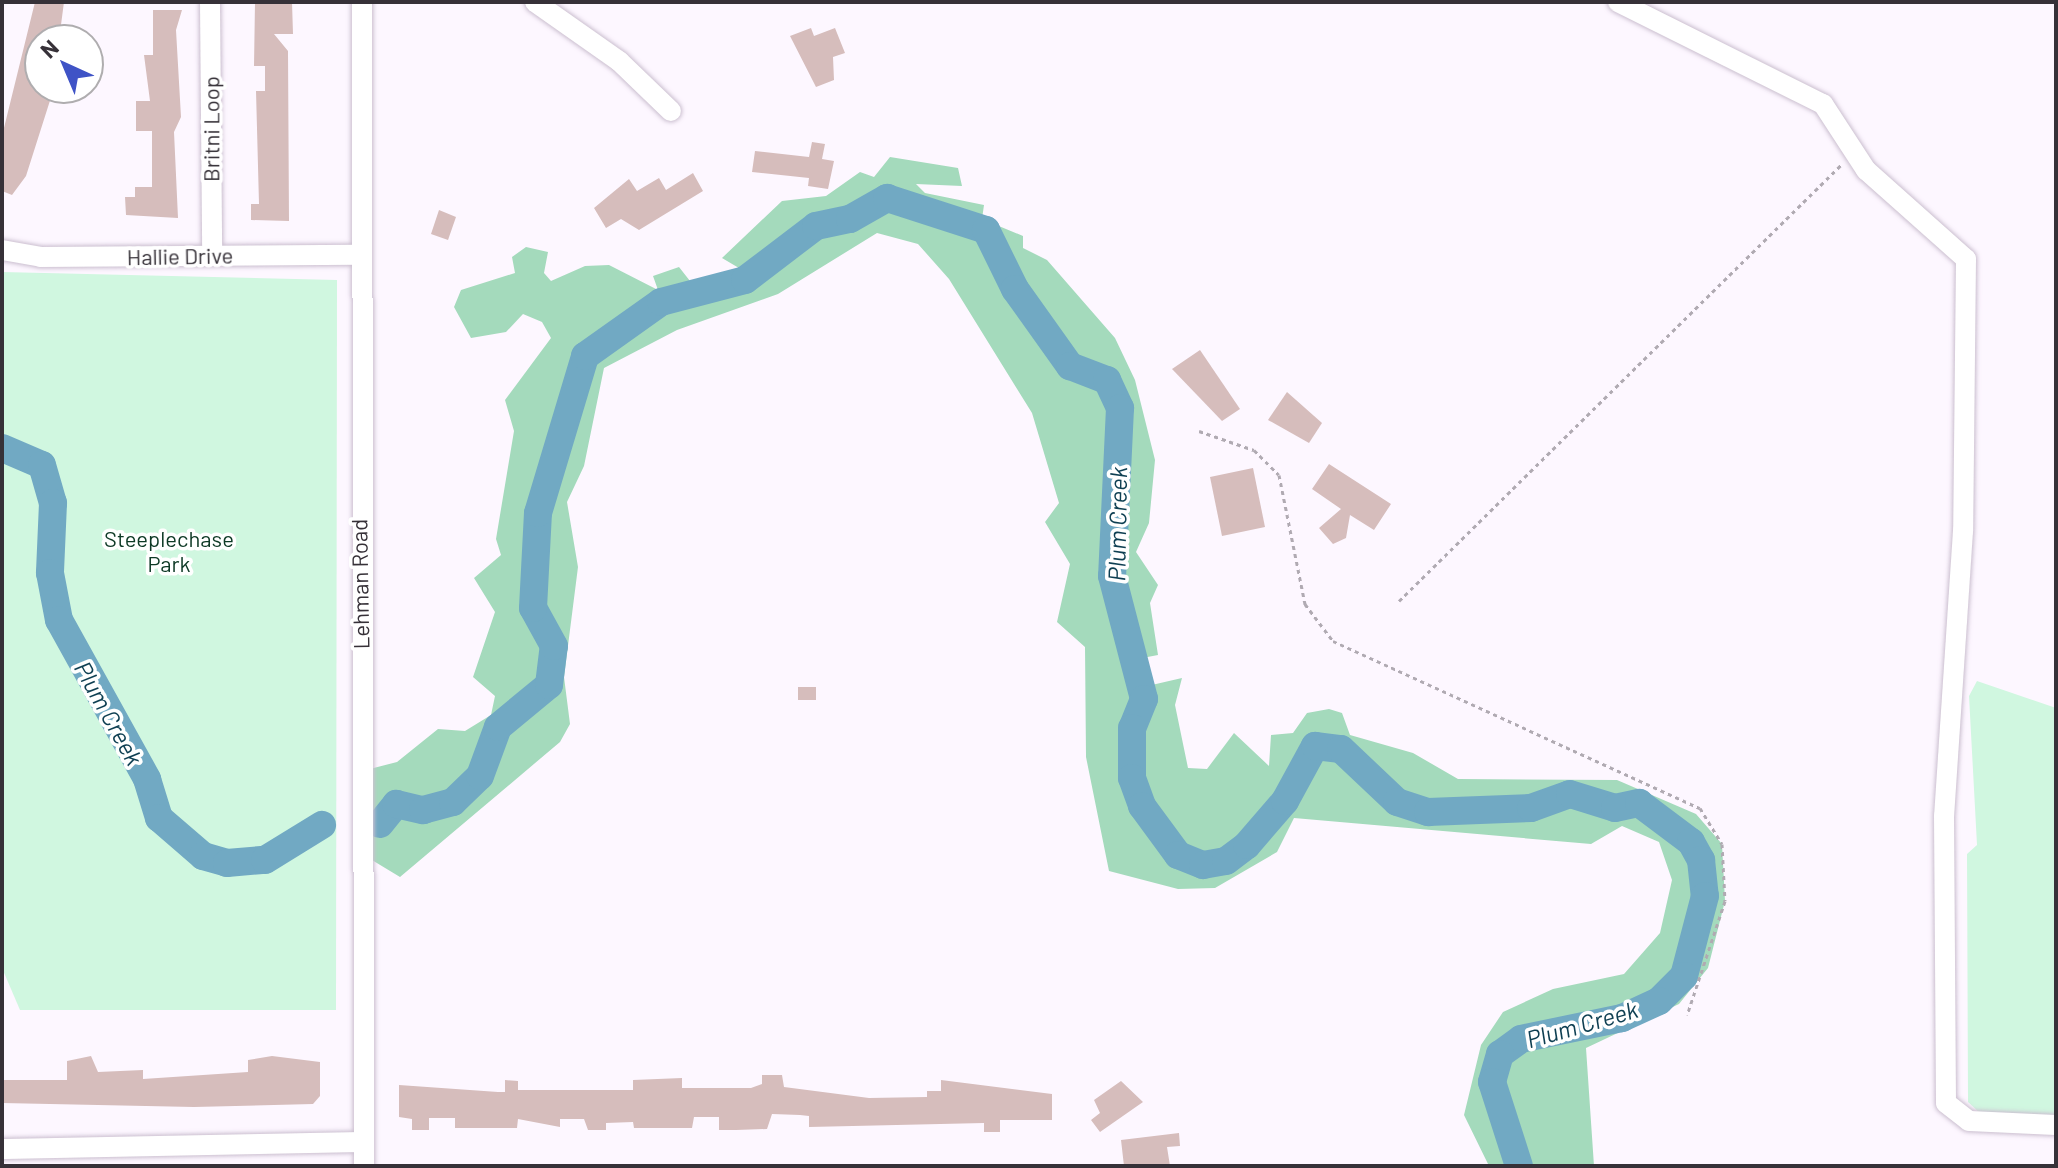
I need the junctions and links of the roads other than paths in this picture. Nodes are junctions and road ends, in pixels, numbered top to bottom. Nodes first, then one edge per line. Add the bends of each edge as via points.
1 (210, 2) edge
2 (362, 2) edge
3 (535, 2) edge
4 (1618, 2) edge
5 (671, 111) dead end
6 (2, 250) edge
7 (212, 255) junction
8 (359, 255) junction
9 (2056, 1125) edge
10 (364, 1142) junction
11 (2, 1149) edge
12 (364, 1166) edge

1 - 7 street, Britni Loop
2 - 8 street, Lehman Road
3 - 5 street via 619,61
4 - 9 street via 1823,104 1854,152 1966,259 1963,531 1944,816 1946,1103 1969,1121
6 - 7 street, Hallie Drive via 40,257
7 - 8 street, Hallie Drive
8 - 10 street, Lehman Road
10 - 11 street
10 - 12 street, Lehman Road

